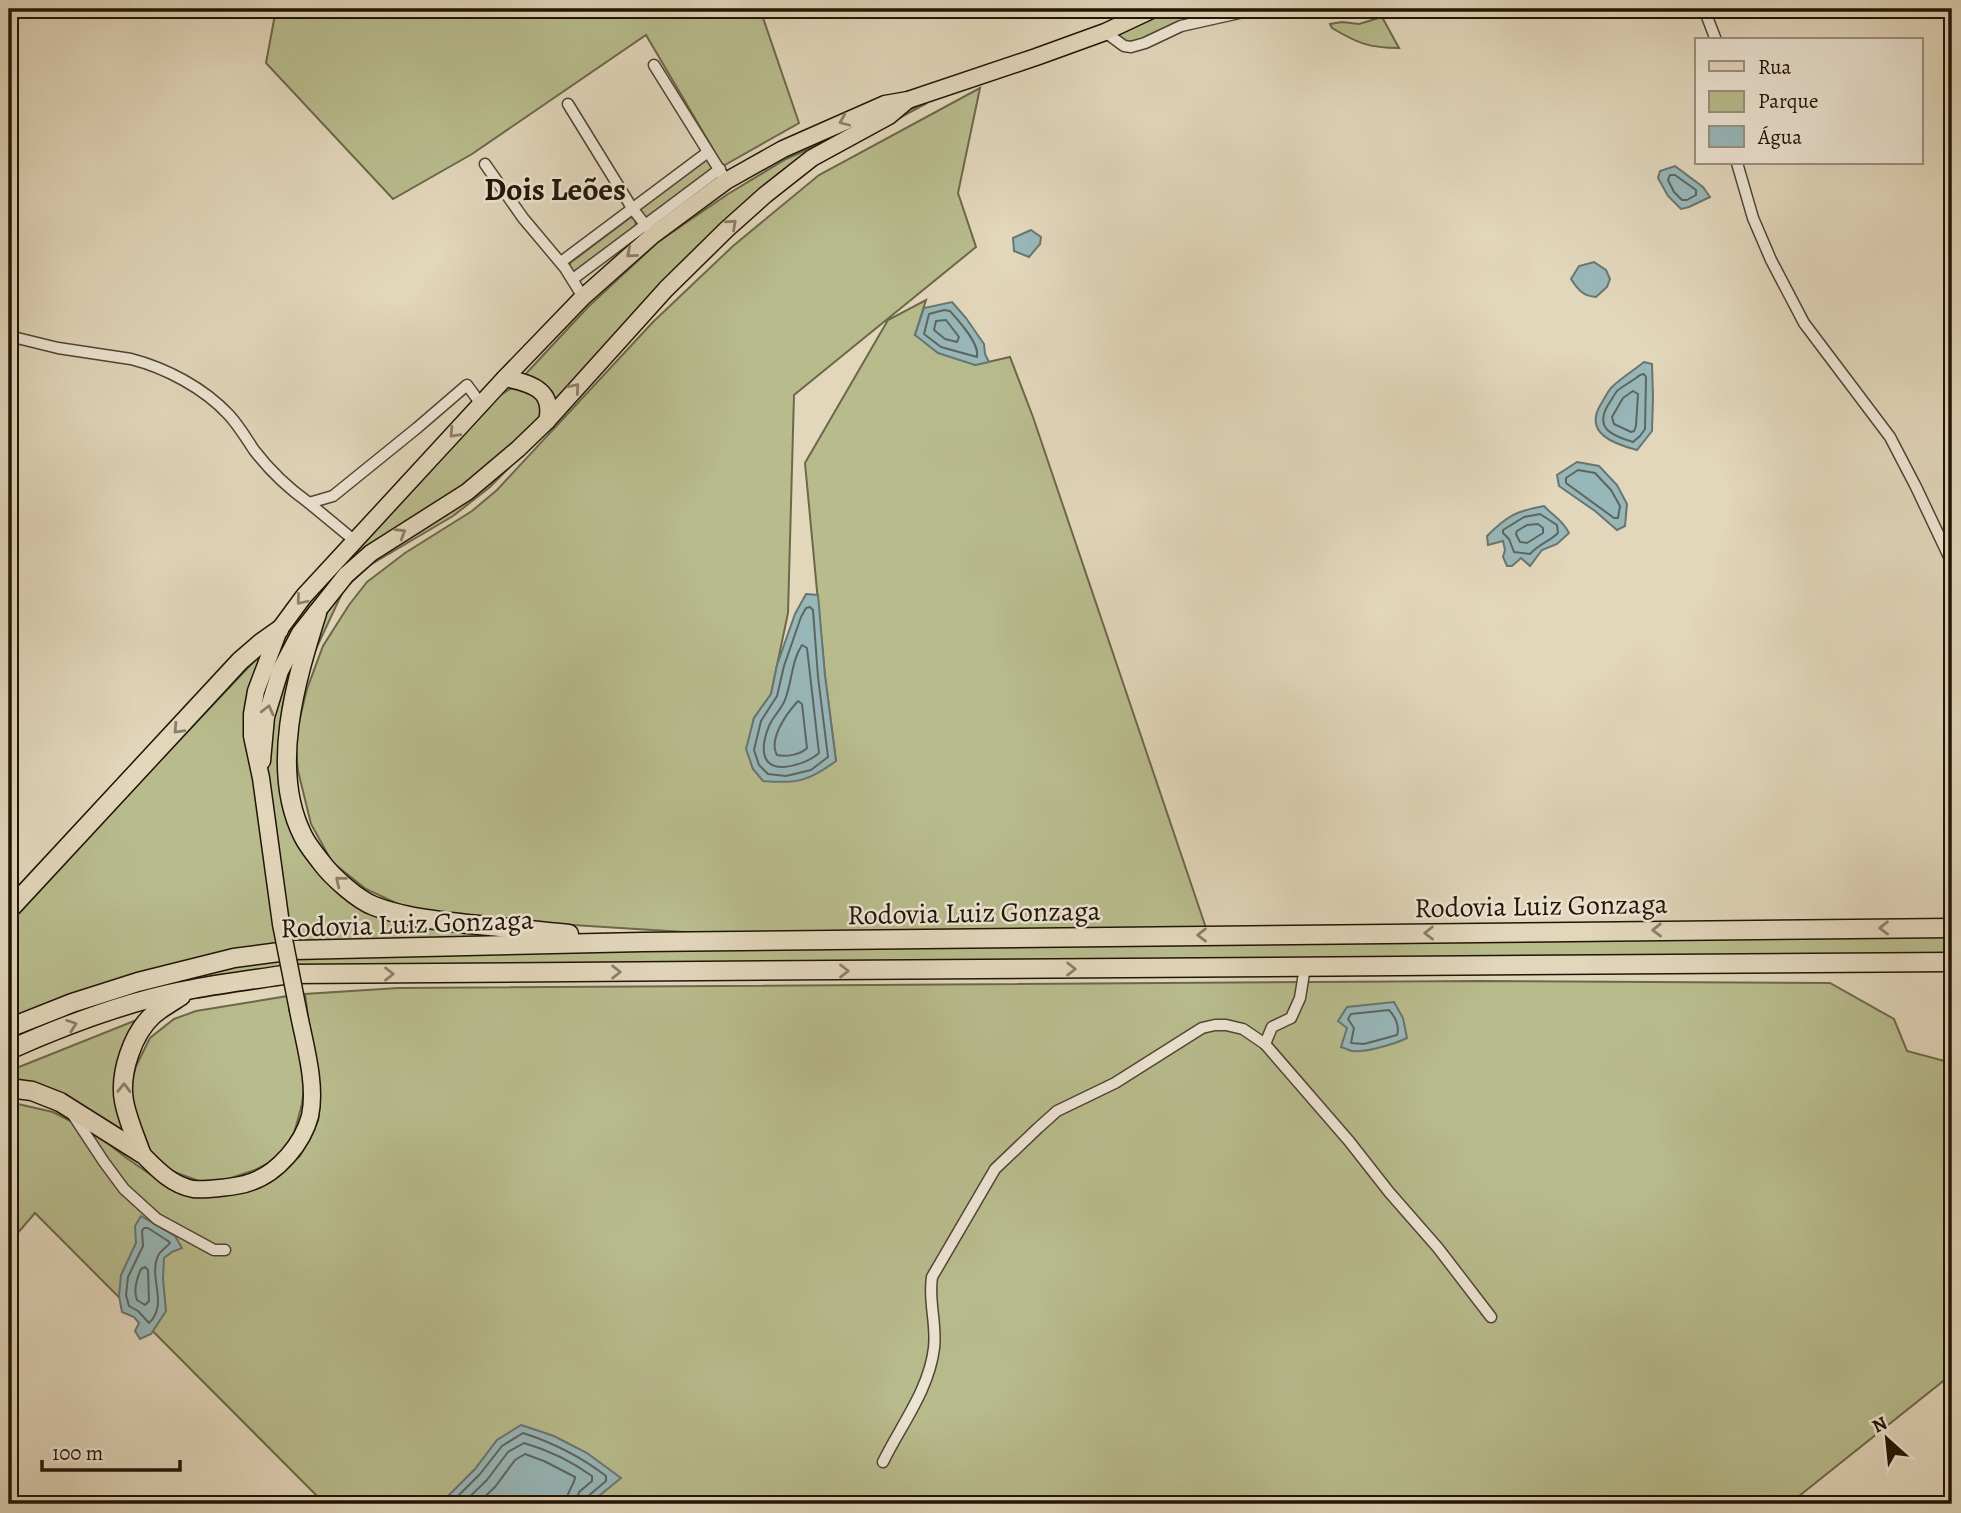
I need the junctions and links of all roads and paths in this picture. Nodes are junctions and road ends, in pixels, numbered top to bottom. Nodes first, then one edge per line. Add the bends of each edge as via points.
1 (1154, 9) edge
2 (1257, 9) edge
3 (1704, 9) edge
4 (1105, 32) junction
5 (1715, 38) edge
6 (654, 65) dead end
7 (908, 100) junction
8 (568, 104) dead end
9 (708, 152) junction
10 (485, 164) dead end
11 (1737, 164) edge
12 (723, 175) junction
13 (632, 208) junction
14 (649, 230) junction
15 (561, 262) junction
16 (573, 279) junction
17 (583, 297) junction
18 (9, 336) edge
19 (505, 378) junction
20 (481, 404) junction
21 (547, 421) junction
22 (309, 503) junction
23 (355, 541) junction
24 (1952, 563) edge
25 (317, 613) junction
26 (279, 630) junction
27 (261, 778) junction
28 (9, 910) edge
29 (1952, 928) edge
30 (642, 942) junction
31 (1952, 962) edge
32 (1305, 967) junction
33 (192, 989) junction
34 (9, 1028) edge
35 (1265, 1044) junction
36 (9, 1050) edge
37 (9, 1088) edge
38 (69, 1108) junction
39 (141, 1153) junction
40 (225, 1250) dead end
41 (1491, 1317) dead end
42 (883, 1462) dead end

1 - 4 main road
2 - 4 street via 1181,26 1131,47
3 - 5 street
4 - 7 main road
6 - 9 street
7 -> 12 main road via 885,104
21 -> 7 main road via 666,289 765,195 812,158 889,116
8 - 13 street
9 - 12 street
9 - 13 street
10 - 15 street
11 - 24 street via 1757,228 1798,312 1890,437
12 - 14 main road
13 - 14 street
13 - 15 street
14 - 16 street
14 -> 17 main road
15 - 16 street
16 - 17 street
17 - 19 main road
18 - 22 street via 131,359 181,379 222,408 275,475
19 - 20 main road
19 - 21 main road via 540,391 547,404
20 - 22 street via 467,385 333,496
20 -> 23 main road
25 -> 21 main road via 346,575 371,553 467,492
22 - 23 street
23 -> 26 main road
27 -> 25 main road via 272,693 290,650
30 -> 25 highway via 411,918 371,905 331,874 297,823 287,763 293,706
26 - 27 main road via 259,679 252,714
26 -> 28 highway via 240,662
27 - 39 main road, bridge via 281,925 308,1059 309,1117 296,1145 273,1170 238,1186 193,1189 166,1177
29 -> 30 highway, Rodovia Luiz Gonzaga
30 - 34 highway, Rodovia Luiz Gonzaga via 294,950 234,958 138,982
31 - 32 highway, Rodovia Luiz Gonzaga
33 -> 32 highway, Rodovia Luiz Gonzaga via 290,974
32 - 35 street via 1291,1018 1272,1027
36 -> 33 highway, Rodovia Luiz Gonzaga via 94,1017
39 -> 33 highway via 124,1101 128,1058 153,1015
35 - 41 street
35 - 42 street via 1243,1029 1226,1025 1202,1028 1115,1083 1057,1111 1000,1163 935,1270 931,1367
37 - 38 highway via 32,1091
38 - 39 highway
38 - 40 street via 124,1189 157,1219 214,1250

